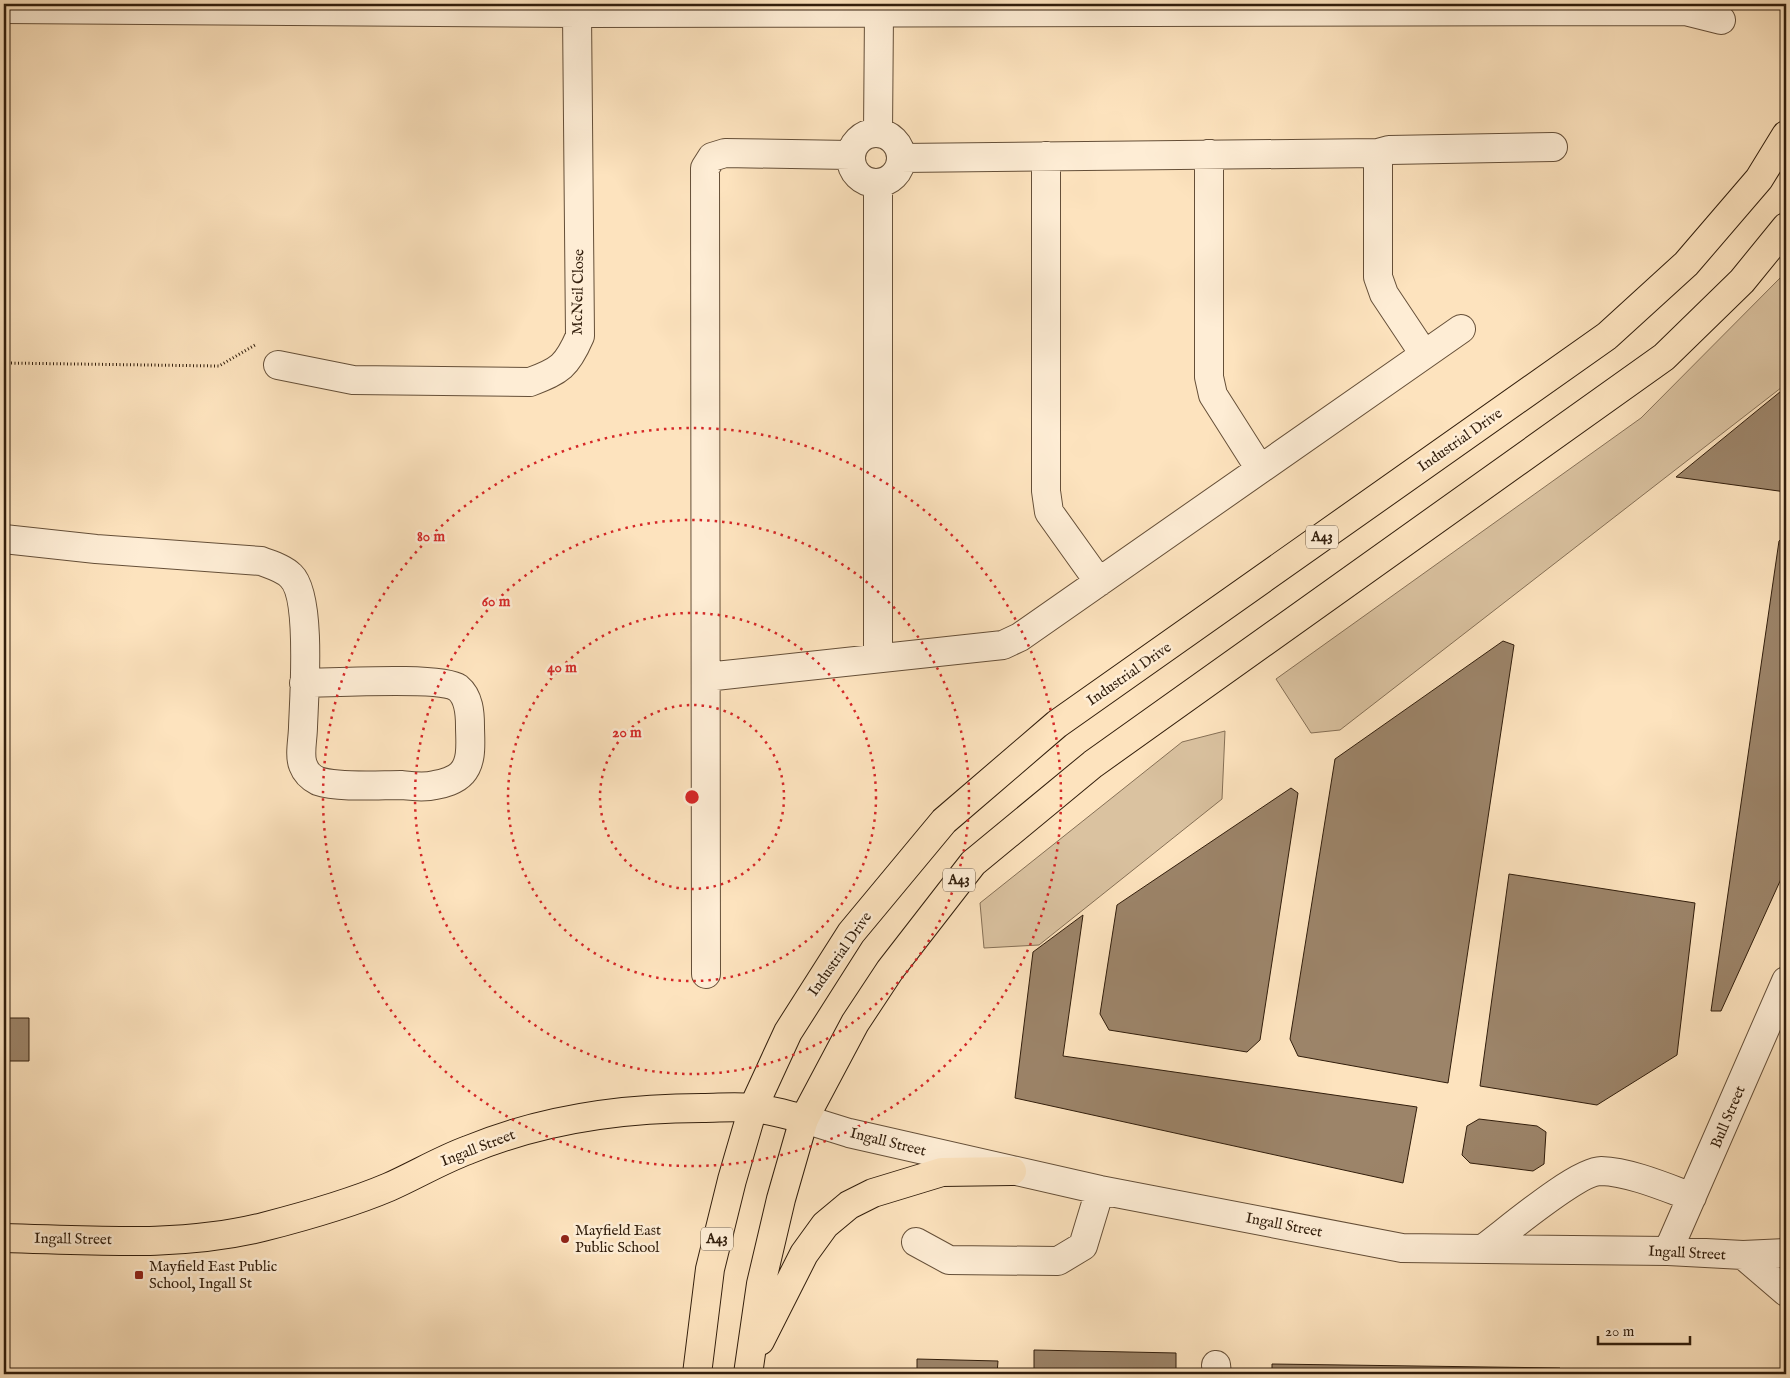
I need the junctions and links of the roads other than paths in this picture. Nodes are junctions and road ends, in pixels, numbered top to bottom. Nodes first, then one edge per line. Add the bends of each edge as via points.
1 (323, 8) edge
2 (4, 9) edge
3 (577, 13) junction
4 (879, 13) junction
5 (1721, 20) dead end
6 (878, 132) junction
7 (1786, 135) edge
8 (1553, 147) dead end
9 (1378, 153) junction
10 (1210, 154) junction
11 (850, 155) junction
12 (1046, 156) junction
13 (901, 158) junction
14 (878, 183) junction
15 (1786, 227) edge
16 (1460, 329) dead end
17 (1424, 354) junction
18 (278, 365) road end
19 (1260, 469) junction
20 (4, 539) edge
21 (1099, 582) junction
22 (878, 658) junction
23 (706, 677) junction
24 (304, 683) junction
25 (706, 974) dead end
26 (1786, 981) edge
27 (753, 1108) junction
28 (804, 1119) junction
29 (1012, 1171) junction
30 (1100, 1190) junction
31 (1692, 1197) junction
32 (4, 1238) edge
33 (916, 1242) dead end
34 (1484, 1248) junction
35 (1668, 1251) junction
36 (1786, 1253) edge
37 (1743, 1255) junction
38 (1786, 1292) edge
39 (748, 1371) edge
40 (698, 1374) edge

1 - 2 street
1 - 3 street
3 - 4 street
3 - 18 street, McNeil Close via 580,336 561,368 530,382 353,380
4 - 5 street via 1685,11
4 - 6 street
6 - 11 street via 864,135
6 - 13 street via 892,138
7 - 27 main road, Industrial Drive / A43 via 1759,180 1686,264 1607,336 1057,724 944,821 851,933 788,1032
8 - 9 street via 1389,150
9 - 10 street
9 - 17 street via 1378,277 1384,294
10 - 12 street
10 - 19 street via 1209,377 1213,395
11 - 14 street via 857,175
11 - 23 street via 725,153 712,157 705,168
12 - 13 street
12 - 21 street via 1046,491 1049,512
13 - 14 street via 892,177
14 - 22 street
15 - 28 main road, A43 via 1742,281 1664,357 1093,764 973,863 890,970 855,1022
16 - 17 street
17 - 19 street
19 - 21 street
20 - 24 street via 261,561 279,568 292,576 299,590
21 - 22 street via 1020,637 1003,645
22 - 23 street
23 - 25 street
24 - 24 street via 302,763 309,776 340,784 433,786 462,774 467,765 470,754 469,708 459,689 450,684 425,681
26 - 31 street, Bull Street
27 - 28 main road, Ingall Street
27 - 32 main road, Ingall Street via 662,1109 569,1118 468,1150 349,1202 262,1227 208,1236 146,1240
27 - 40 main road, Industrial Drive / A43 via 710,1269
28 - 29 street, Ingall Street via 849,1133
28 - 39 main road, A43 via 780,1199 763,1274
29 - 30 street, Ingall Street
29 - 39 main road via 942,1172 872,1193 849,1205 825,1225 804,1254
30 - 33 street via 1083,1246 1058,1261 949,1260
30 - 34 street, Ingall Street via 1402,1248
31 - 34 street via 1642,1178 1599,1171 1569,1184
31 - 35 street, Bull Street
34 - 35 street, Ingall Street
35 - 37 street, Ingall Street
36 - 37 street, Ingall Street
37 - 38 street

